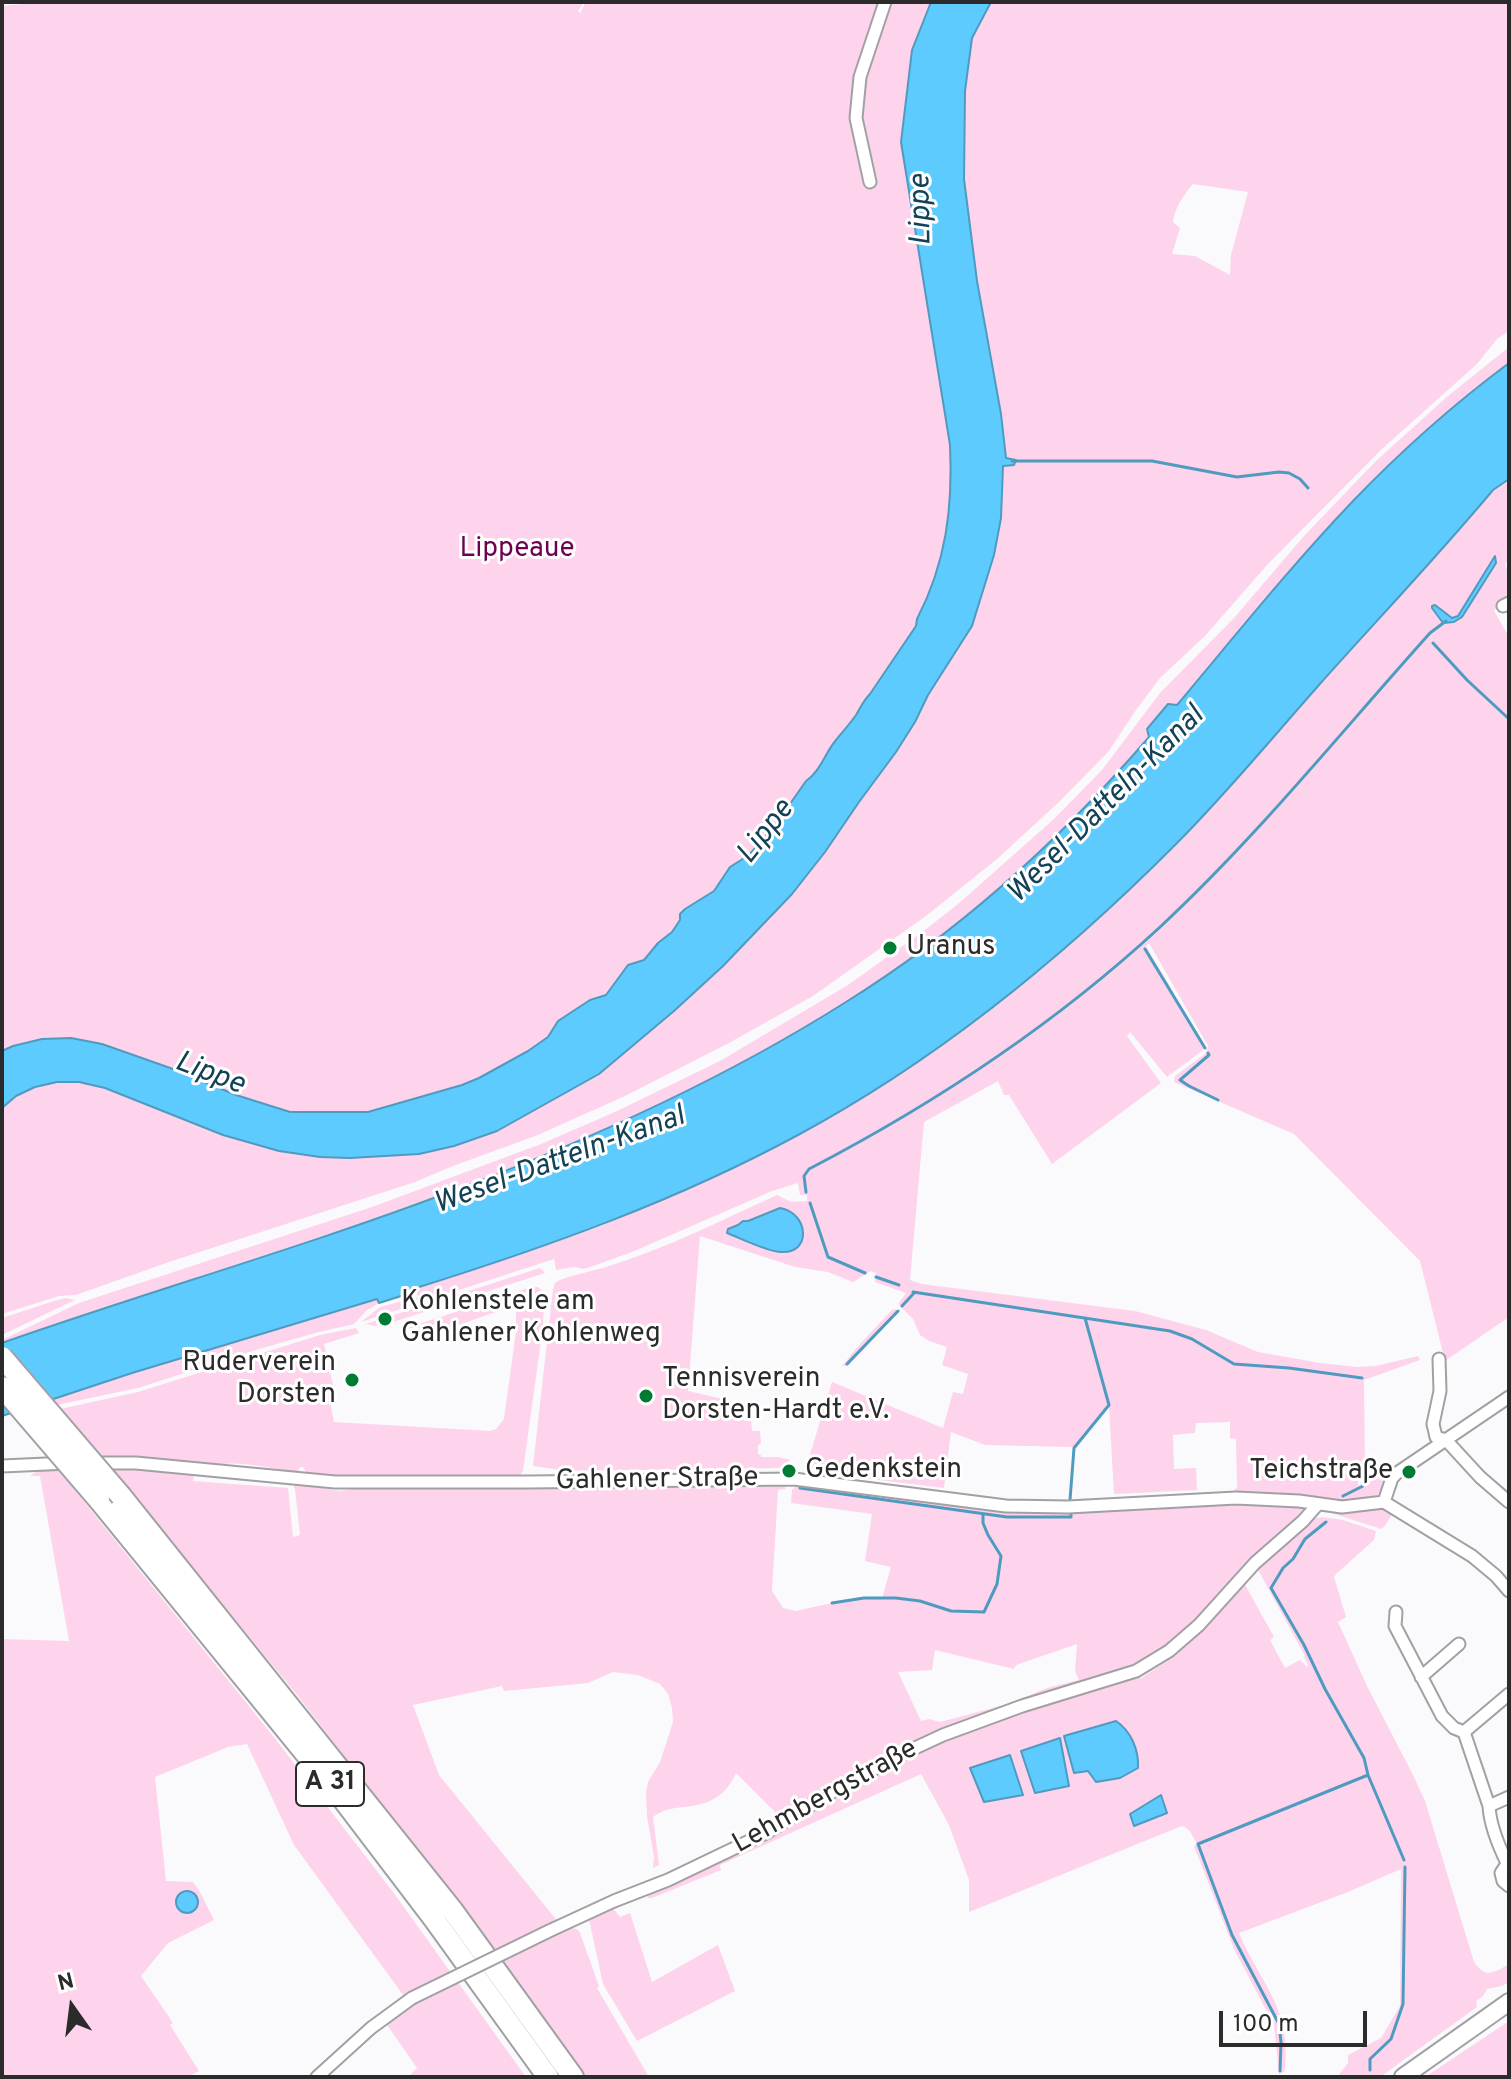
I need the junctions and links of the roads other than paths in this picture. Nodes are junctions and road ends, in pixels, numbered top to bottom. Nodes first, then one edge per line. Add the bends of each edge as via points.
1 (885, 2) edge
2 (870, 182) dead end
3 (2, 1357) edge
4 (1439, 1359) dead end
5 (2, 1387) edge
6 (1509, 1397) edge
7 (1446, 1440) junction
8 (2, 1466) edge
9 (1384, 1502) junction
10 (1509, 1502) edge
11 (1318, 1504) junction
12 (1509, 1591) edge
13 (1396, 1612) dead end
14 (1459, 1644) dead end
15 (1421, 1677) junction
16 (1509, 1694) edge
17 (1464, 1732) junction
18 (1509, 1797) edge
19 (1489, 1806) junction
20 (1508, 1864) edge
21 (1509, 1886) edge
22 (1509, 2002) edge
23 (317, 2077) edge
24 (548, 2077) edge
25 (573, 2077) edge
26 (1403, 2077) edge

1 - 2 street via 860,77 856,118
3 - 25 highway, A 31, bridge via 121,1496 453,1911
4 - 7 street via 1433,1424 1436,1437
5 - 24 highway, A 31, bridge via 345,1802
6 - 7 street
7 - 9 street via 1397,1473
7 - 10 street
8 - 11 street, Gahlener Straße via 136,1463 335,1482 794,1479 1006,1506 1236,1498
9 - 11 street, Gahlener Straße
9 - 12 street via 1472,1556
11 - 23 street, Lehmbergstraße, bridge via 1199,1625 1136,1671 1022,1706 902,1754 768,1832 412,1998
13 - 15 street via 1395,1626
14 - 15 street
15 - 17 street via 1442,1716
16 - 17 street
17 - 19 street
18 - 19 street
19 - 20 street
20 - 21 street via 1501,1877
22 - 26 main road

